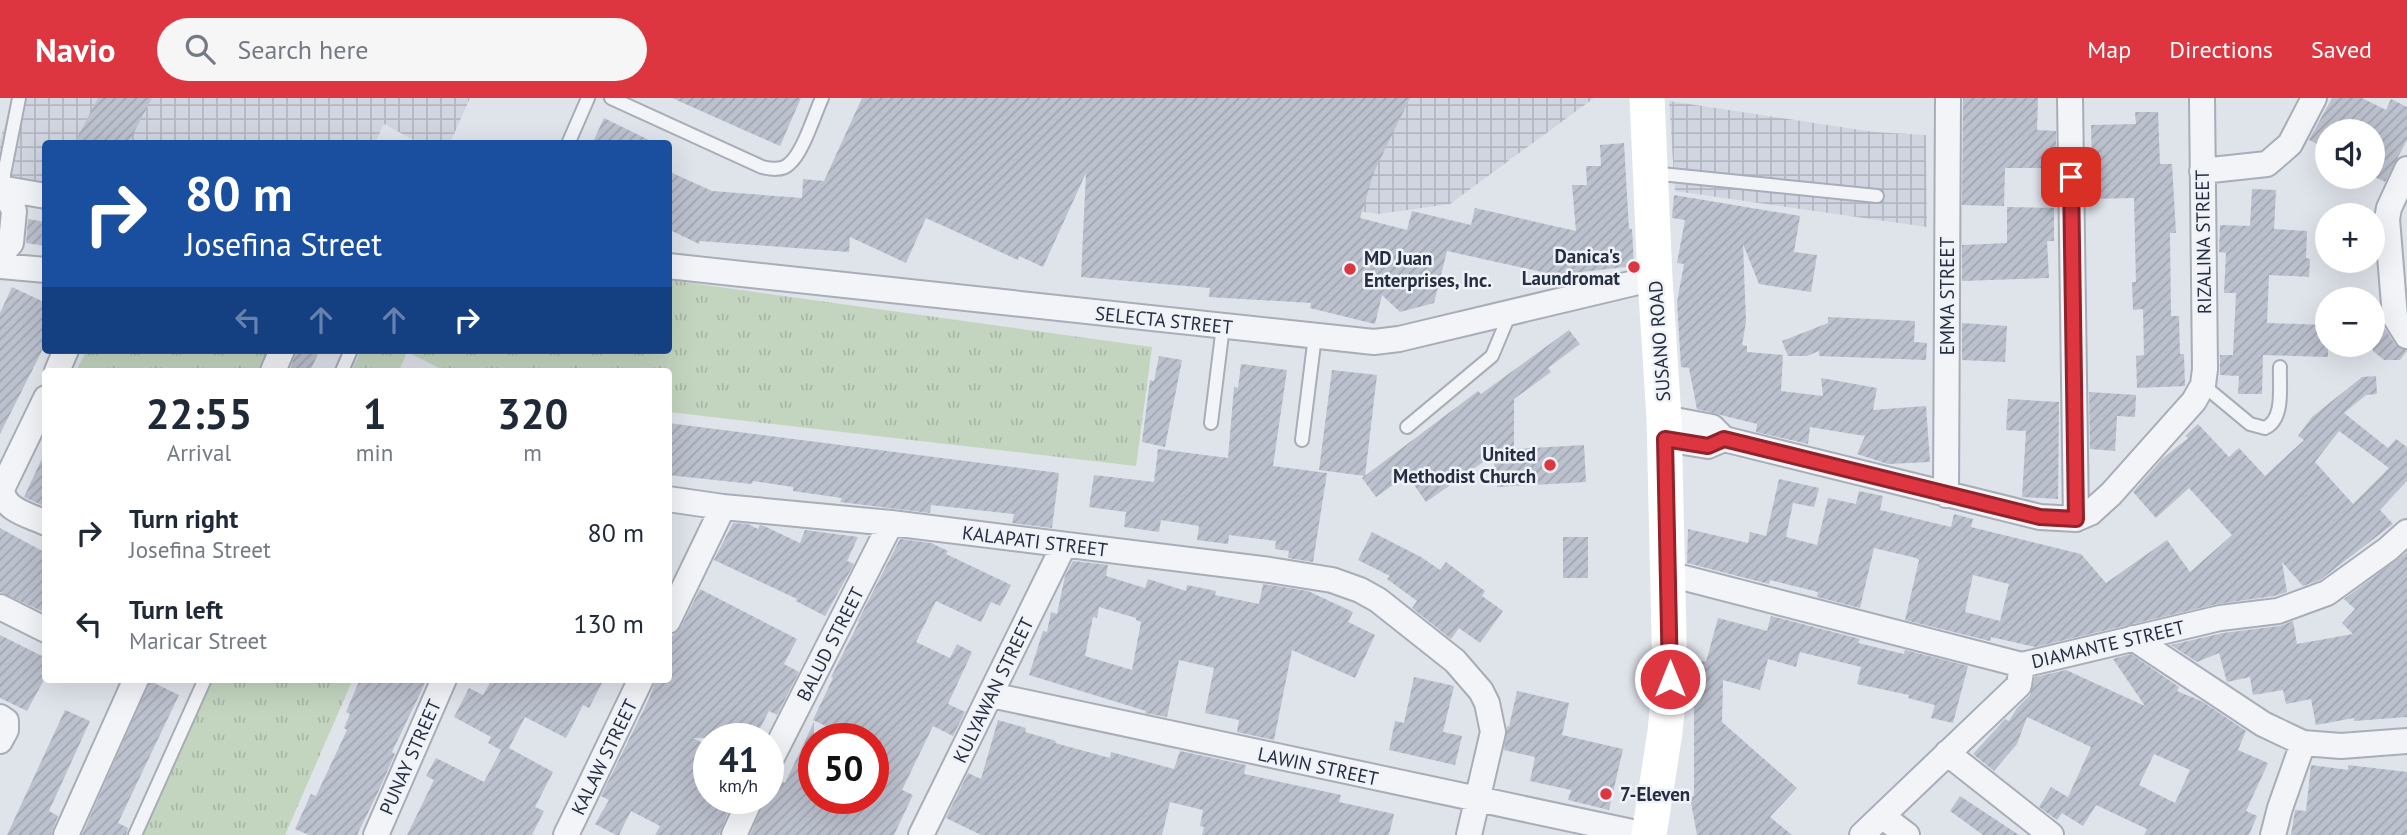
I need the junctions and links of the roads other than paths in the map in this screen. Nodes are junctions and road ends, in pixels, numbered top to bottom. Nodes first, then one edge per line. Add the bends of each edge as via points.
1 (19, 98) edge
2 (588, 98) edge
3 (611, 98) edge
4 (822, 98) edge
5 (1647, 98) edge
6 (1948, 98) edge
7 (2070, 98) edge
8 (2202, 98) edge
9 (2314, 98) edge
10 (629, 102) edge
11 (570, 140) edge
12 (2407, 169) edge
13 (2202, 171) junction
14 (1651, 173) junction
15 (1, 190) edge
16 (42, 195) edge
17 (1877, 196) dead end
18 (0, 256) edge
19 (0, 266) edge
20 (672, 266) edge
21 (42, 270) edge
22 (1655, 278) junction
23 (1510, 313) junction
24 (1223, 326) junction
25 (1315, 336) junction
26 (2407, 337) edge
27 (2280, 367) dead end
28 (2203, 385) junction
29 (42, 415) edge
30 (1211, 423) dead end
31 (1407, 426) dead end
32 (1665, 429) junction
33 (1301, 440) dead end
34 (1946, 495) junction
35 (672, 500) edge
36 (723, 507) junction
37 (2076, 519) junction
38 (42, 521) edge
39 (891, 523) junction
40 (2407, 533) edge
41 (1064, 545) junction
42 (1669, 574) junction
43 (0, 607) edge
44 (672, 613) edge
45 (42, 628) edge
46 (2133, 638) junction
47 (2022, 665) junction
48 (134, 683) edge
49 (203, 683) edge
50 (442, 683) edge
51 (639, 683) edge
52 (991, 695) junction
53 (784, 734) edge
54 (2407, 741) edge
55 (2303, 743) junction
56 (1947, 753) junction
57 (1478, 800) junction
58 (744, 814) edge
59 (1882, 816) junction
60 (930, 833) edge
61 (66, 835) edge
62 (135, 835) edge
63 (376, 835) edge
64 (566, 835) edge
65 (734, 835) edge
66 (1469, 835) edge
67 (1647, 835) edge
68 (1861, 835) edge
69 (1908, 835) edge
70 (2052, 835) edge
71 (2273, 835) edge

1 - 15 lane
2 - 11 lane
3 - 10 lane
4 - 10 lane via 795,158 783,168 773,169
5 - 14 main road, SUSANO ROAD
6 - 34 street, EMMA STREET
7 - 37 street
8 - 13 street, RIZALINA STREET
9 - 13 street via 2290,144 2267,164
12 - 26 street via 2387,219 2395,317
13 - 28 street, RIZALINA STREET
14 - 17 lane
14 - 22 main road, SUSANO ROAD
15 - 16 street
15 - 18 street via 14,211 11,243
19 - 21 street
20 - 24 street, SELECTA STREET
22 - 23 street, SELECTA STREET
22 - 32 main road, SUSANO ROAD
23 - 25 street, SELECTA STREET via 1399,340
23 - 31 lane via 1492,356
24 - 25 street, SELECTA STREET
24 - 30 lane
25 - 33 lane
27 - 28 lane via 2278,412 2265,428 2250,424
28 - 37 street via 2111,494
29 - 38 street via 2,489 2,499 9,506
32 - 34 street via 1712,427 1724,439
32 - 42 main road, SUSANO ROAD
34 - 37 street via 2040,517
35 - 36 street, KALAPATI STREET
36 - 39 street, KALAPATI STREET
36 - 44 street
39 - 41 street, KALAPATI STREET
39 - 53 street, BALUD STREET
40 - 46 street, DIAMANTE STREET via 2328,593 2278,611 2220,618
41 - 52 street, KULYAWAN STREET
41 - 57 street, KALAPATI STREET via 1332,580 1395,611 1455,661 1487,703 1493,732
42 - 47 street, DIAMANTE STREET
42 - 67 main road, SUSANO ROAD via 1669,697
43 - 45 street
46 - 47 street, DIAMANTE STREET
46 - 55 street via 2263,723
47 - 56 street via 2019,685
48 - 61 street
49 - 62 lane
50 - 63 street, PUNAY STREET
51 - 64 street, KALAW STREET
52 - 57 street, LAWIN STREET
52 - 60 street, KULYAWAN STREET
54 - 55 street via 2341,746
55 - 71 street
56 - 59 street
56 - 70 street
57 - 66 street, KALAPATI STREET
57 - 67 street, LAWIN STREET
58 - 65 street
59 - 68 street
59 - 69 street

